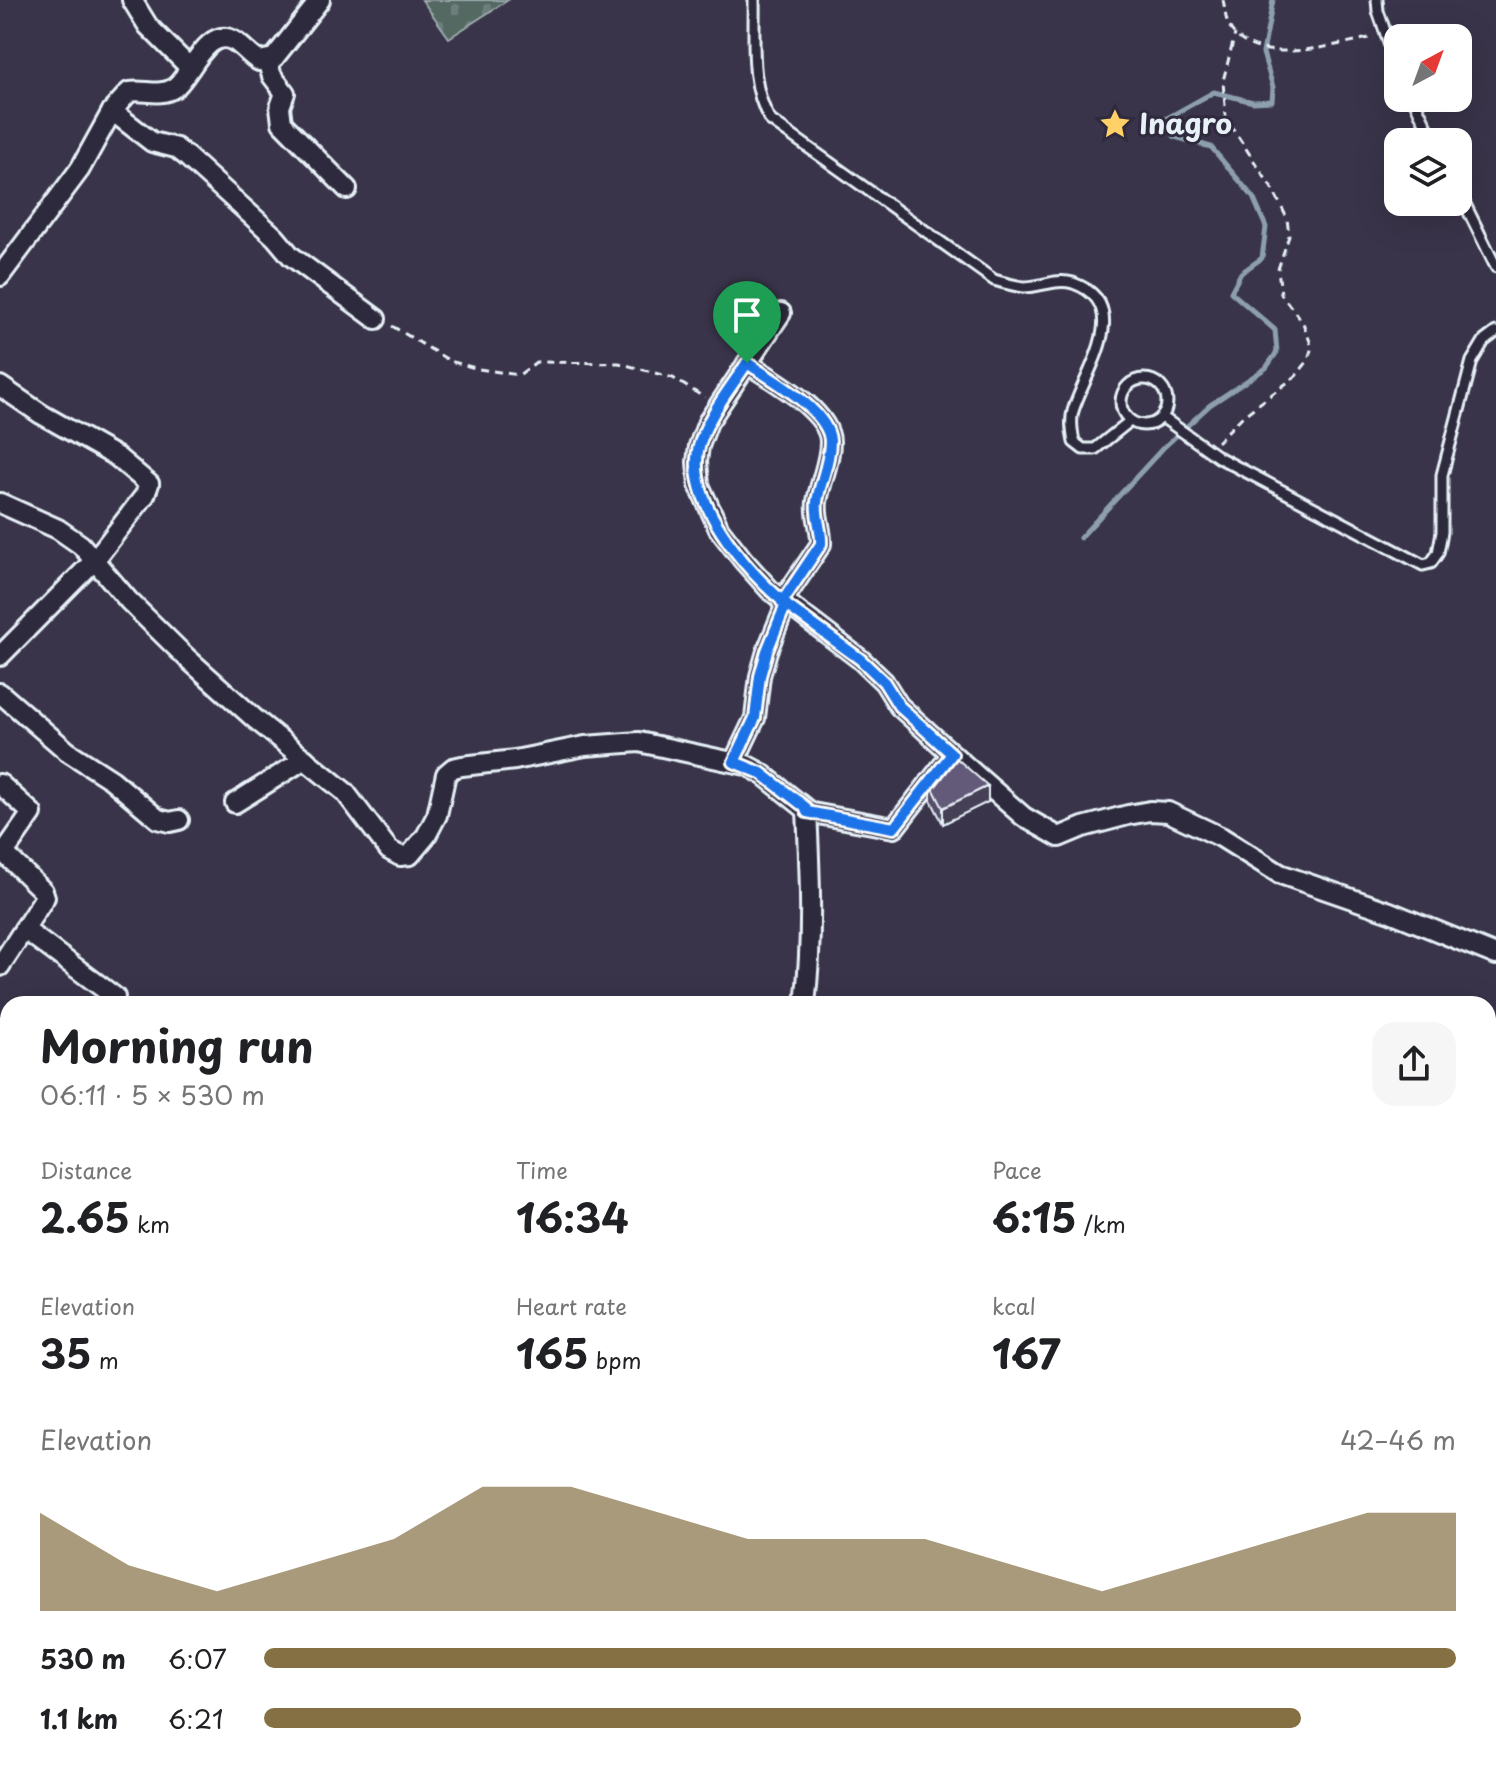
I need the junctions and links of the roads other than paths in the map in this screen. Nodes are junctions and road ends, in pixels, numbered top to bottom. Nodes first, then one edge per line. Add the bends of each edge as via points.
1 (132, 0) edge
2 (320, 0) edge
3 (754, 0) edge
4 (1377, 0) edge
5 (1384, 30) edge
6 (267, 61) junction
7 (190, 68) junction
8 (112, 111) junction
9 (347, 189) dead end
10 (1471, 216) edge
11 (1496, 267) edge
12 (0, 276) edge
13 (781, 313) dead end
14 (376, 319) road end
15 (1496, 332) edge
16 (747, 363) junction
17 (0, 386) edge
18 (1166, 419) junction
19 (1130, 421) junction
20 (0, 503) edge
21 (94, 561) junction
22 (784, 603) junction
23 (0, 656) edge
24 (0, 693) edge
25 (952, 754) junction
26 (305, 759) junction
27 (734, 762) junction
28 (0, 784) edge
29 (235, 803) dead end
30 (807, 812) junction
31 (179, 820) dead end
32 (2, 852) edge
33 (24, 929) junction
34 (1496, 955) edge
35 (0, 966) edge
36 (114, 996) edge
37 (806, 996) edge

1 - 7 street via 148,26
2 - 6 street
3 - 19 lane via 757,89 770,120 994,280 1026,287 1060,281 1091,295 1105,319 1101,345 1072,414 1074,442 1095,449
4 - 5 lane
6 - 7 street via 224,38 212,41
6 - 9 street via 285,93 282,123
7 - 8 street via 175,88 129,92
8 - 12 street via 80,169
8 - 14 street via 152,142 185,155 291,256
10 - 11 lane
13 - 16 street
15 - 18 lane via 1475,352 1463,389 1442,475 1442,532 1431,563 1416,563 1209,450
16 - 22 street via 708,422 699,446 699,485 719,529
16 - 22 street via 785,388 829,431 817,502 821,544
17 - 21 street via 117,457 149,484
18 - 19 lane via 1141,426
18 - 19 lane via 1165,393 1147,379 1125,388 1120,399
20 - 21 street via 58,529
21 - 23 street
21 - 26 street via 187,658
22 - 25 street via 860,659 899,706
22 - 27 street via 760,676 755,718
24 - 31 street via 158,819
25 - 30 street via 894,828
25 - 34 street via 1024,817 1059,837 1128,815 1168,812 1280,874
26 - 27 street via 345,792 389,850 400,856 410,855 426,836 437,815 446,774 453,768 639,742
26 - 29 street
27 - 30 street via 761,773
28 - 32 street via 32,813
30 - 37 street via 811,951
32 - 33 street via 45,897
33 - 35 street
33 - 36 street

